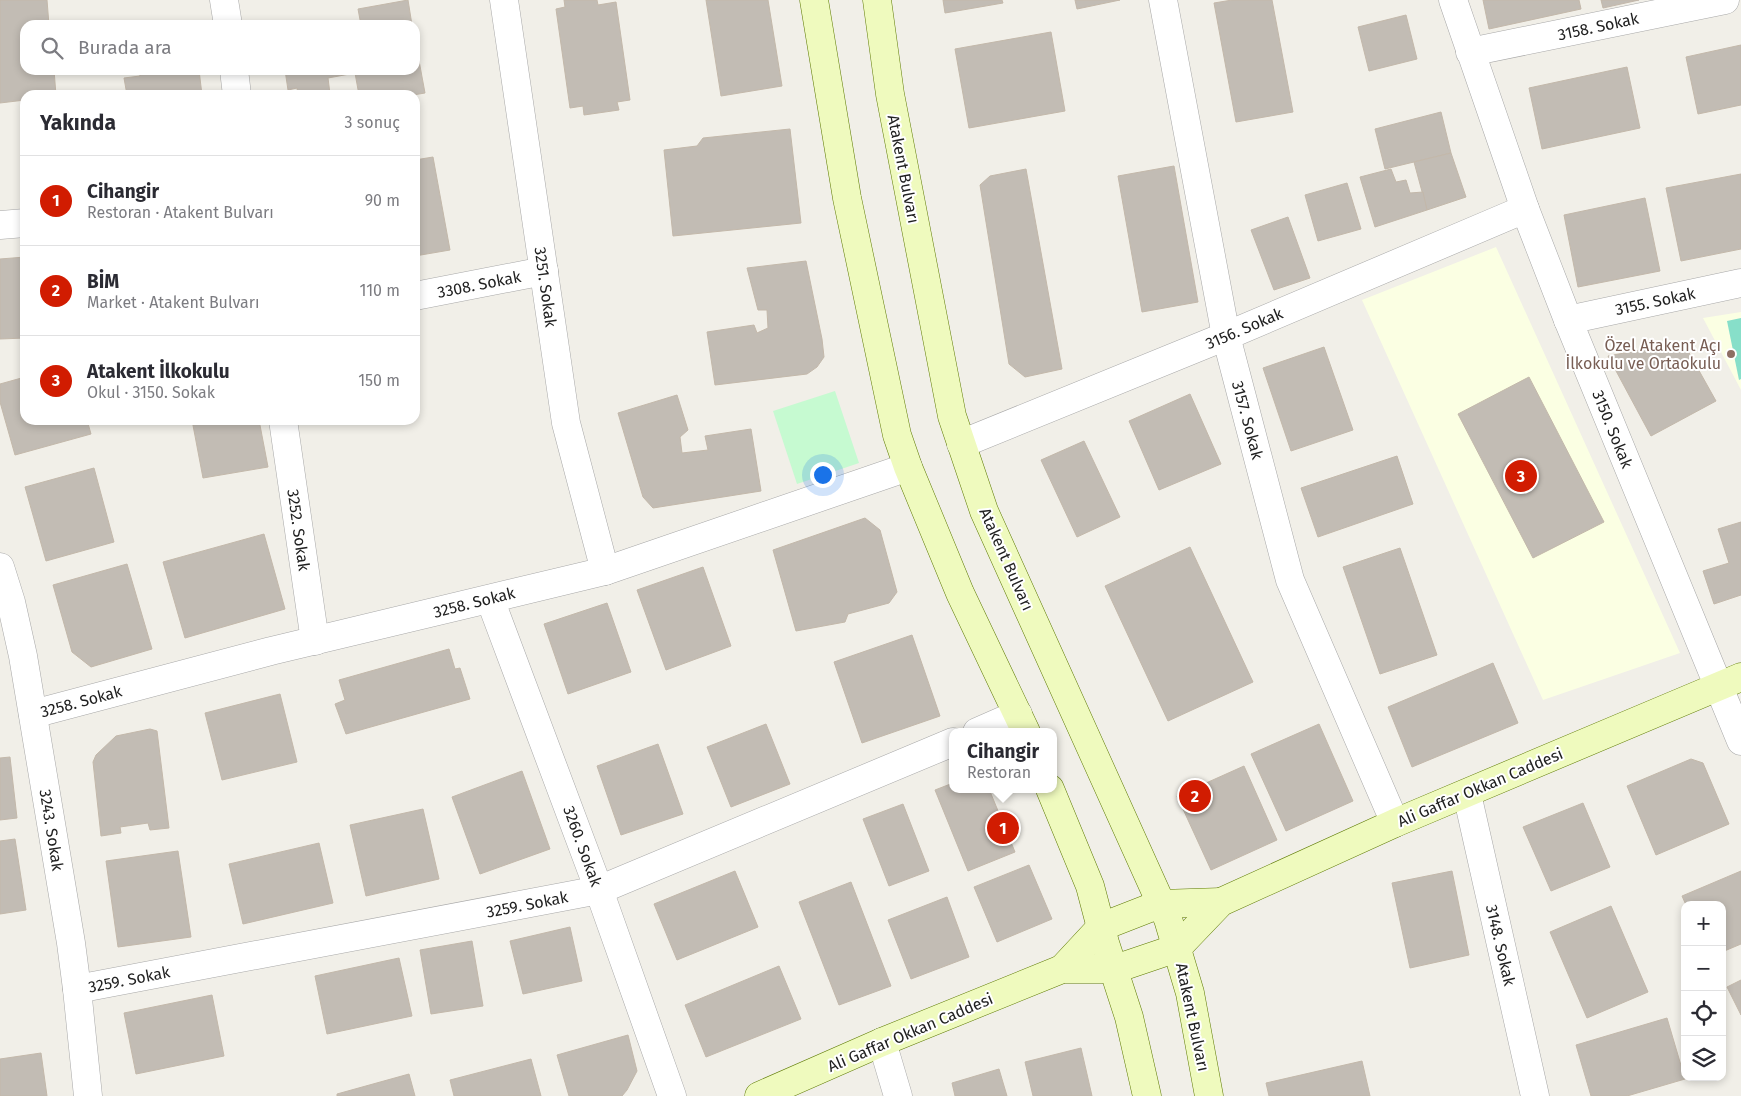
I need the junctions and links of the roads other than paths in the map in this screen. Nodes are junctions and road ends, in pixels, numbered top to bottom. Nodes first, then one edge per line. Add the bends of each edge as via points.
1 (224, 0) edge
2 (504, 0) edge
3 (814, 0) edge
4 (877, 0) edge
5 (1163, 0) edge
6 (1453, 0) edge
7 (1725, 0) edge
8 (227, 20) edge
9 (1470, 52) junction
10 (235, 75) edge
11 (237, 90) edge
12 (1525, 210) junction
13 (20, 223) edge
14 (0, 225) edge
15 (544, 272) junction
16 (1741, 283) edge
17 (420, 295) edge
18 (1568, 320) junction
19 (1226, 336) junction
20 (284, 425) edge
21 (961, 444) junction
22 (908, 467) junction
23 (0, 567) edge
24 (605, 571) junction
25 (490, 598) junction
26 (6, 603) edge
27 (315, 641) junction
28 (1730, 682) edge
29 (32, 714) junction
30 (1022, 723) edge
31 (997, 728) edge
32 (1741, 741) edge
33 (949, 744) edge
34 (1052, 793) edge
35 (1467, 794) junction
36 (1395, 823) junction
37 (599, 890) junction
38 (1221, 902) junction
39 (1160, 904) junction
40 (1101, 927) junction
41 (1177, 948) junction
42 (1062, 969) junction
43 (1115, 969) junction
44 (77, 989) junction
45 (882, 1042) junction
46 (88, 1096) edge
47 (672, 1096) edge
48 (759, 1096) edge
49 (898, 1096) edge
50 (1147, 1096) edge
51 (1209, 1096) edge
52 (1536, 1096) edge

1 - 8 street
2 - 15 street, 3251. Sokak
3 - 22 main road via 847,198 897,435
4 - 21 main road, Atakent Bulvarı via 890,94 952,416
5 - 19 street, 3157. Sokak
6 - 9 street, 3150. Sokak
7 - 9 street, 3158. Sokak
9 - 12 street, 3150. Sokak
10 - 11 street
12 - 18 street, 3150. Sokak
12 - 19 street, 3156. Sokak
13 - 14 street
15 - 17 street, 3308. Sokak
15 - 24 street, 3251. Sokak via 566,423
16 - 18 street, 3155. Sokak
18 - 28 street, 3150. Sokak
19 - 21 street, 3156. Sokak
19 - 36 street, 3157. Sokak via 1290,580
20 - 27 street, 3252. Sokak
21 - 39 main road, Atakent Bulvarı via 984,511
22 - 24 street, 3258. Sokak
22 - 30 main road via 960,593
23 - 26 street, 3243. Sokak
24 - 25 street, 3258. Sokak
25 - 27 street, 3258. Sokak
25 - 37 street, 3260. Sokak
26 - 29 street, 3243. Sokak
27 - 29 street, 3258. Sokak
28 - 32 street, 3150. Sokak
28 - 35 main road, Ali Gaffar Okkan Caddesi
29 - 44 street, 3243. Sokak
30 - 31 street
33 - 37 street, 3259. Sokak
34 - 40 main road via 1090,886
35 - 36 main road, Ali Gaffar Okkan Caddesi
35 - 52 street, 3148. Sokak
36 - 38 main road, Ali Gaffar Okkan Caddesi
37 - 44 street, 3259. Sokak
37 - 47 street, 3260. Sokak
38 - 39 main road, Ali Gaffar Okkan Caddesi
38 - 41 main road, Ali Gaffar Okkan Caddesi
39 - 40 main road, Ali Gaffar Okkan Caddesi
39 - 41 main road, Atakent Bulvarı
40 - 42 main road, Ali Gaffar Okkan Caddesi
40 - 43 main road
41 - 43 main road, Ali Gaffar Okkan Caddesi
41 - 51 main road, Atakent Bulvarı via 1190,993
42 - 43 main road, Ali Gaffar Okkan Caddesi
42 - 45 main road, Ali Gaffar Okkan Caddesi
43 - 50 main road
44 - 46 street, 3243. Sokak
45 - 48 main road, Ali Gaffar Okkan Caddesi
45 - 49 street

